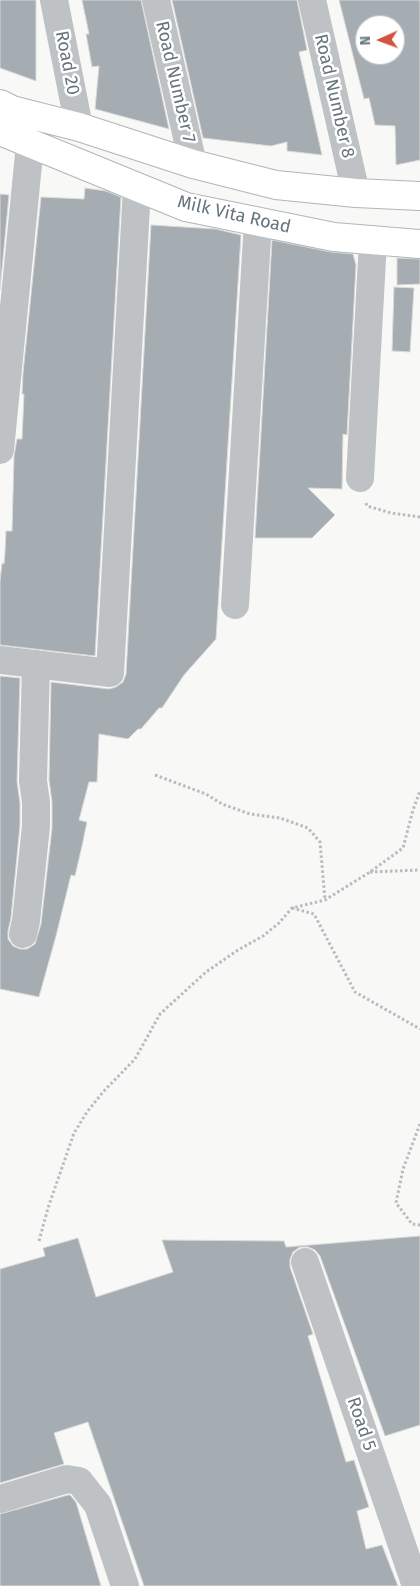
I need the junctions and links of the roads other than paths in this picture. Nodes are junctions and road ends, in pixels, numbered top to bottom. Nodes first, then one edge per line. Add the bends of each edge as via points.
1 (54, 0) edge
2 (156, 0) edge
3 (312, 0) edge
4 (0, 104) edge
5 (79, 127) junction
6 (0, 131) edge
7 (30, 144) junction
8 (194, 164) junction
9 (137, 188) junction
10 (356, 193) junction
11 (420, 196) edge
12 (258, 221) junction
13 (373, 241) junction
14 (420, 244) edge
15 (0, 450) edge
16 (360, 478) road end
17 (234, 605) dead end
18 (0, 660) edge
19 (36, 664) junction
20 (22, 934) dead end
21 (305, 1262) dead end
22 (0, 1499) edge
23 (125, 1586) edge
24 (416, 1586) edge

1 - 5 street, Road 20
2 - 8 street, Road Number 7
3 - 10 street, Road Number 8
4 - 5 street
5 - 8 street
6 - 7 street, Milk Vita Road
7 - 9 street, Milk Vita Road
7 - 15 street
8 - 10 street via 276,185
9 - 12 street, Milk Vita Road via 186,207
9 - 19 street via 110,673
10 - 11 street
12 - 13 street, Milk Vita Road via 334,237
12 - 17 street
13 - 14 street, Milk Vita Road
13 - 16 street
18 - 19 street
19 - 20 street via 33,781 36,826
21 - 24 street, Road 5
22 - 23 street via 67,1479 79,1481 98,1505

